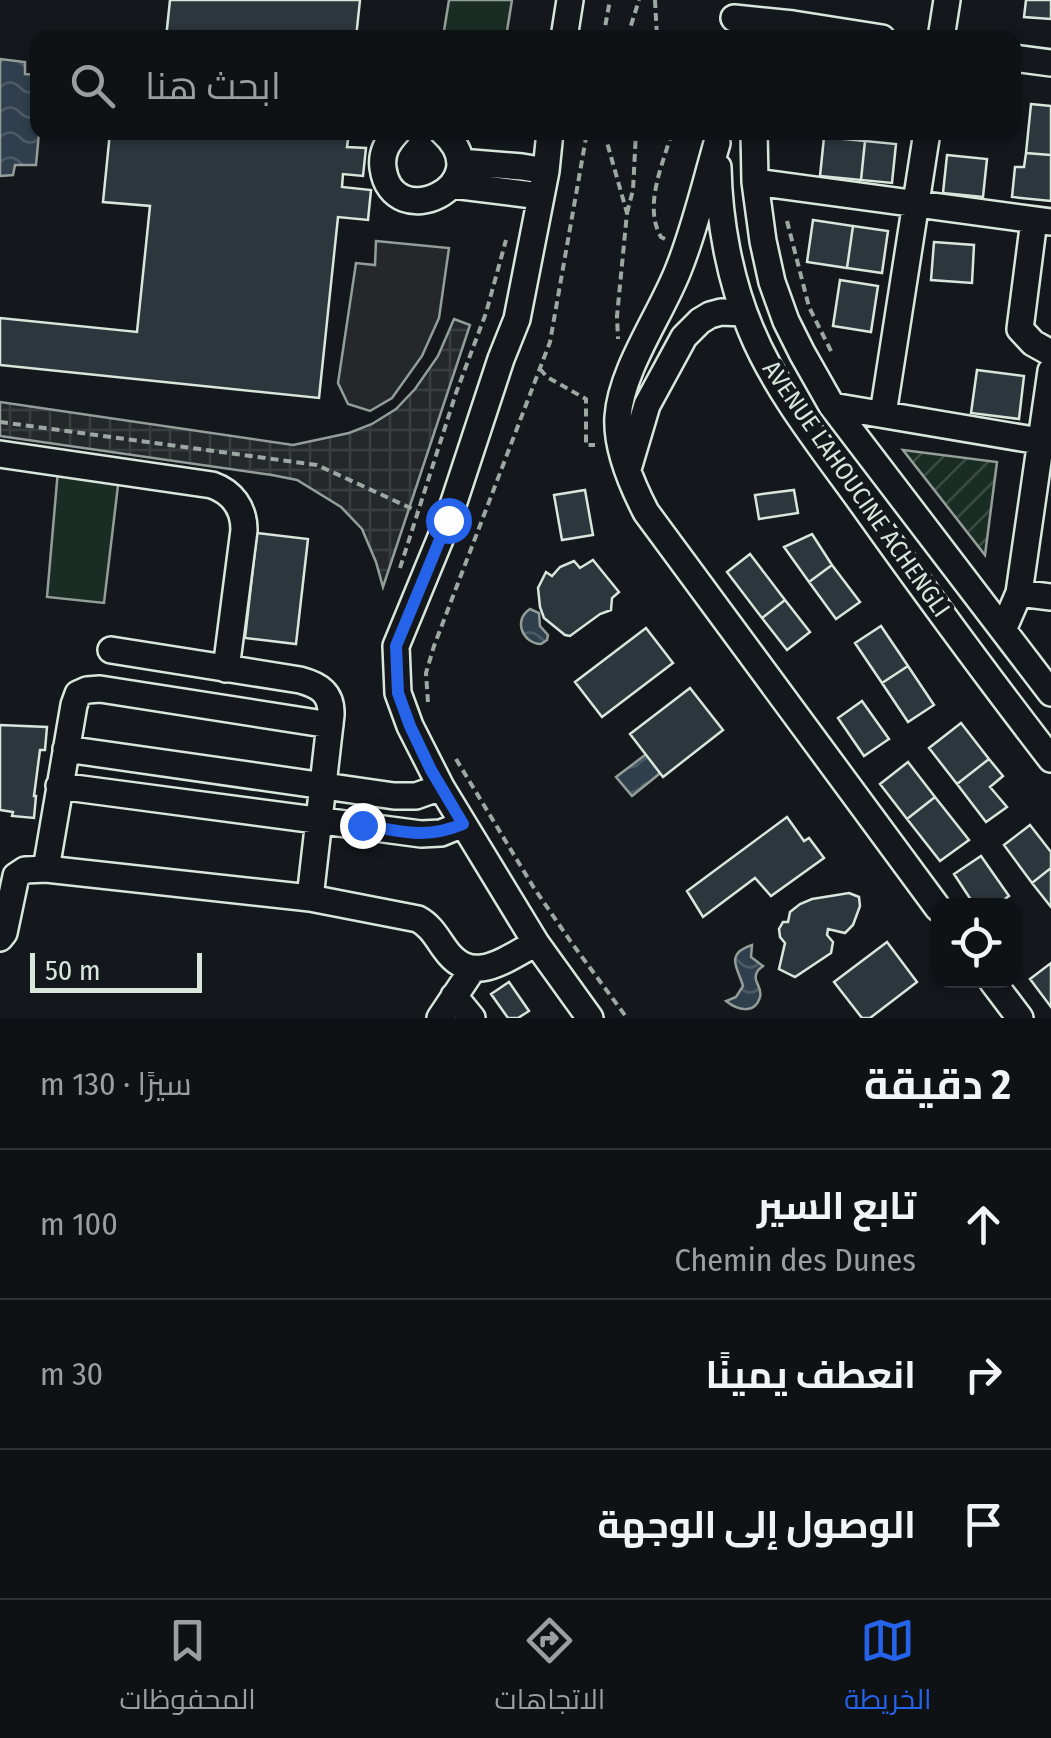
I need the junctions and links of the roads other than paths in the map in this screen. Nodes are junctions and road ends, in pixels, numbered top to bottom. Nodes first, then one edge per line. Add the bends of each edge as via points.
1 (570, 0) edge
2 (946, 0) edge
3 (734, 18) edge
4 (768, 20) edge
5 (565, 30) edge
6 (831, 30) edge
7 (941, 30) edge
8 (1021, 59) edge
9 (1051, 63) edge
10 (390, 140) edge
11 (451, 140) edge
12 (549, 140) edge
13 (717, 140) edge
14 (718, 140) edge
15 (756, 140) edge
16 (925, 140) edge
17 (456, 174) junction
18 (543, 184) junction
19 (767, 184) junction
20 (916, 204) junction
21 (1042, 221) edge
22 (744, 313) junction
23 (1051, 353) edge
24 (1051, 370) edge
25 (832, 406) junction
26 (883, 414) junction
27 (1046, 443) edge
28 (0, 454) edge
29 (628, 469) junction
30 (1019, 593) junction
31 (1051, 598) edge
32 (1003, 630) junction
33 (111, 650) dead end
34 (226, 669) junction
35 (1051, 693) edge
36 (330, 725) junction
37 (66, 749) junction
38 (1051, 759) edge
39 (60, 786) junction
40 (323, 786) junction
41 (441, 787) junction
42 (319, 820) junction
43 (463, 824) junction
44 (46, 869) junction
45 (310, 898) junction
46 (931, 899) edge
47 (0, 938) edge
48 (536, 944) junction
49 (472, 970) junction
50 (998, 988) edge
51 (447, 1007) edge
52 (472, 1018) edge
53 (590, 1018) edge
54 (1020, 1018) edge

1 - 5 street
2 - 7 street
3 - 4 street
4 - 6 street
8 - 9 street
10 - 17 street via 382,159 394,192 426,202 441,196
11 - 17 street
12 - 18 street
13 - 29 street via 679,269 621,399
14 - 22 street, AVENUE LAHOUCINE ACHENGLI via 727,245
15 - 19 street, AVENUE LAHOUCINE ACHENGLI
16 - 20 street
17 - 18 street via 522,166
18 - 41 street via 517,319 448,520 396,646 398,693
19 - 20 street
19 - 25 street, AVENUE LAHOUCINE ACHENGLI via 763,241 772,282
20 - 21 street
20 - 26 street
21 - 23 street via 1020,329
22 - 29 street via 710,315 684,338 647,405
22 - 38 street, AVENUE LAHOUCINE ACHENGLI via 768,368 834,464
24 - 27 street
25 - 26 street
25 - 32 street, AVENUE LAHOUCINE ACHENGLI
26 - 27 street
27 - 30 street
28 - 34 street via 222,488 244,520
29 - 46 street via 646,512
30 - 31 street
30 - 32 street
32 - 35 street, AVENUE LAHOUCINE ACHENGLI
33 - 34 street
34 - 36 street via 318,686 329,699
36 - 37 street via 88,690 78,694
36 - 40 street
37 - 39 street
37 - 40 street
39 - 42 street
39 - 44 street
40 - 41 street via 394,796
40 - 42 street
41 - 43 street
42 - 43 street via 421,834
42 - 45 street
43 - 48 street
44 - 45 street
44 - 47 street via 16,876
45 - 49 street via 418,919 456,963
48 - 49 street
48 - 53 street
49 - 51 street
50 - 54 street
51 - 52 street

